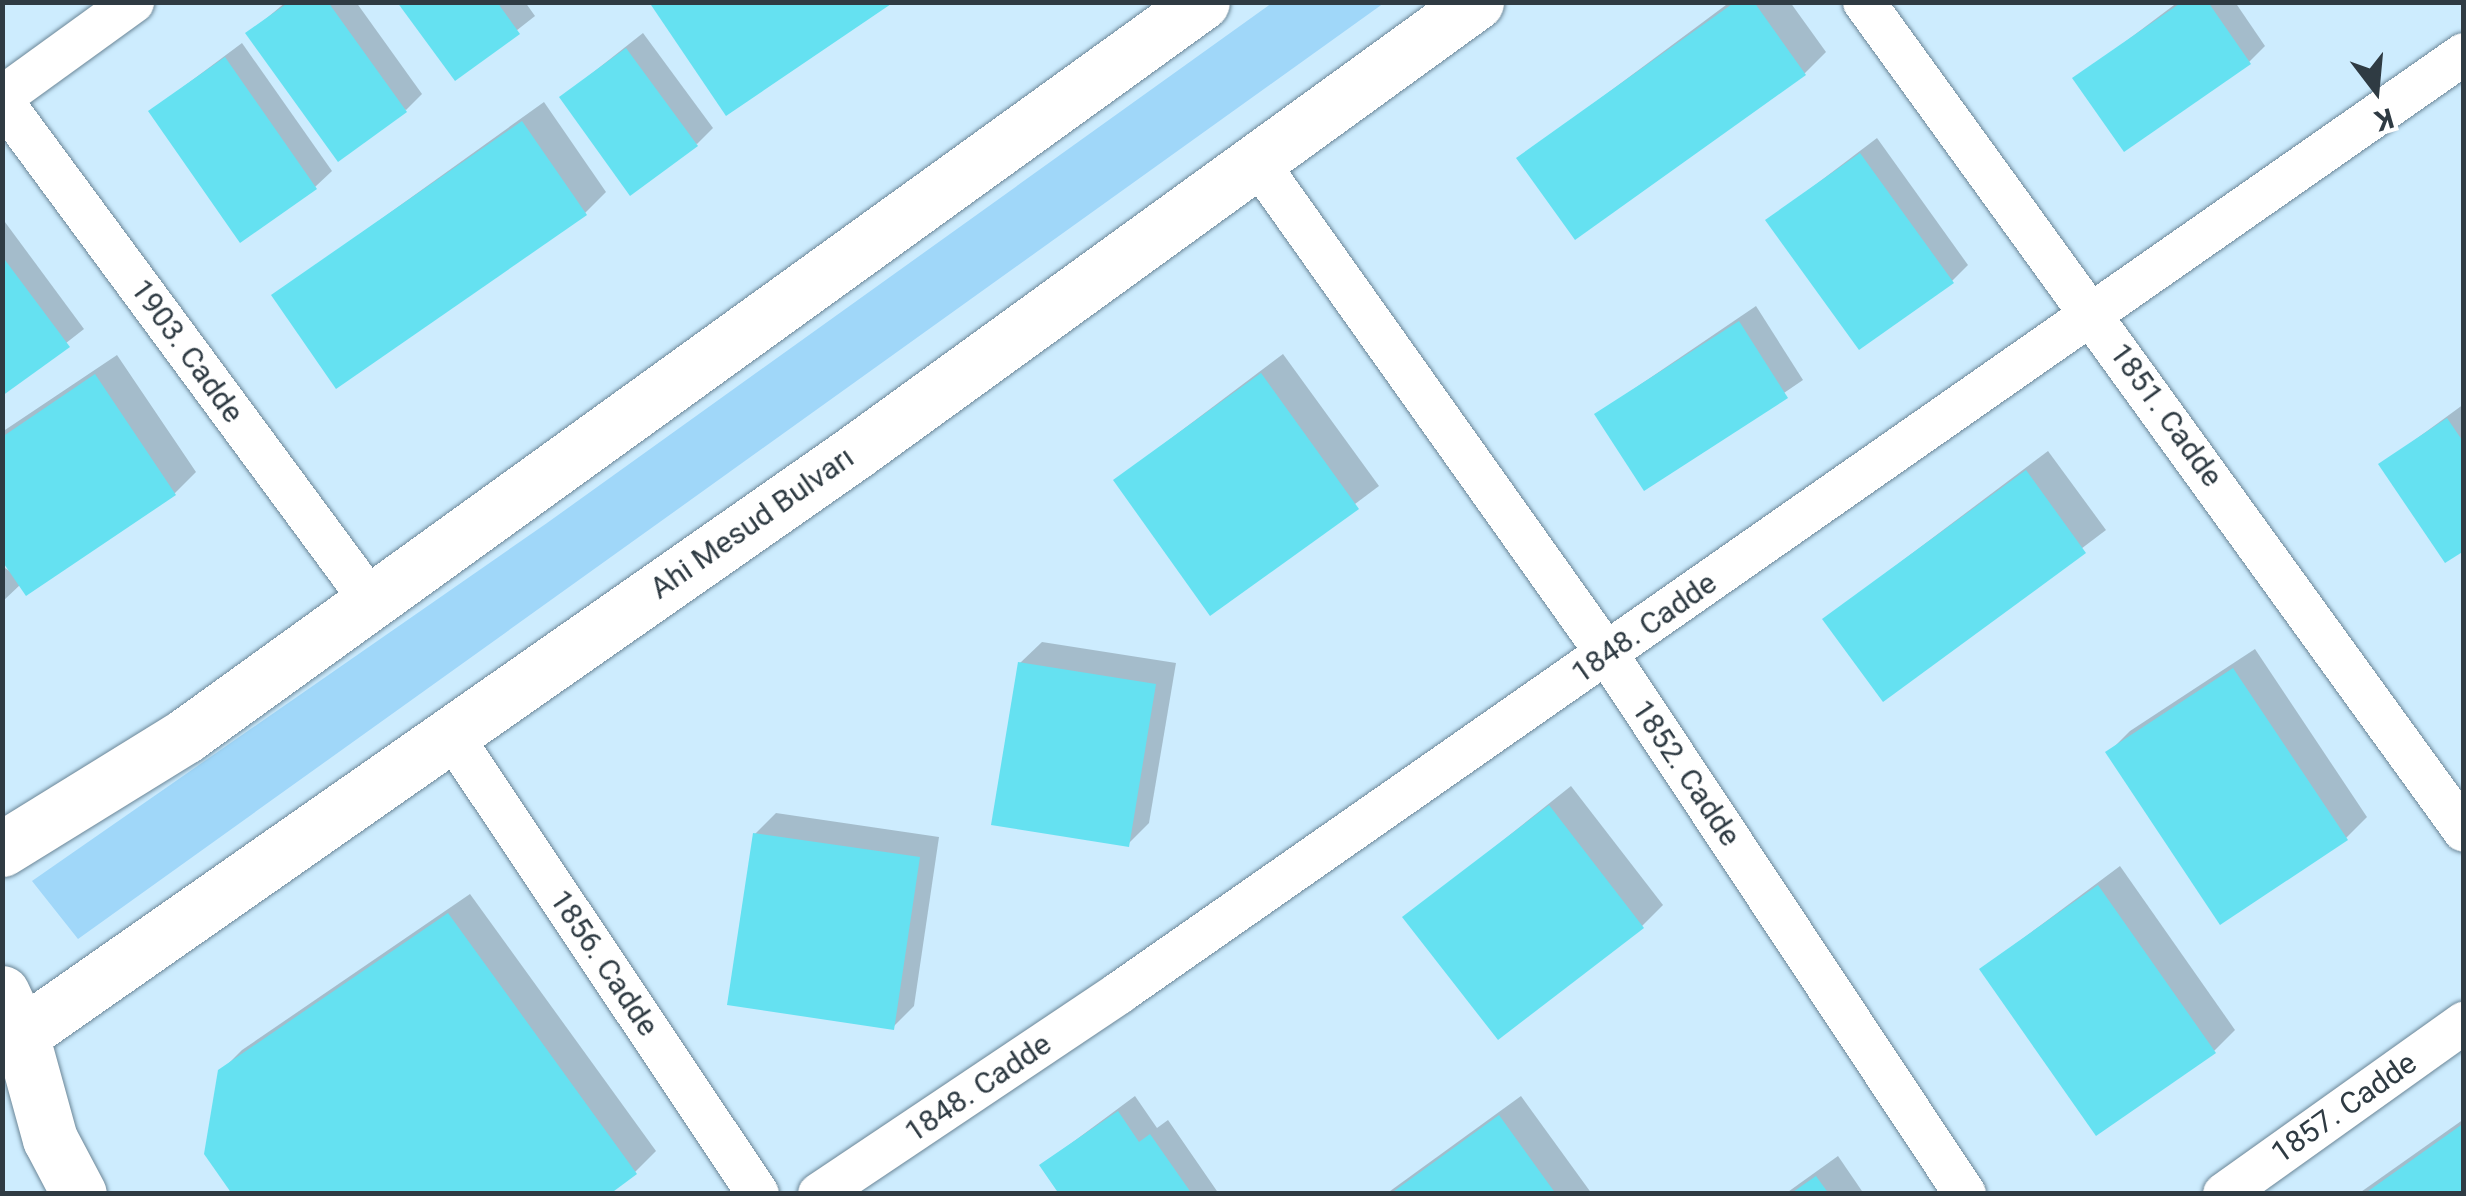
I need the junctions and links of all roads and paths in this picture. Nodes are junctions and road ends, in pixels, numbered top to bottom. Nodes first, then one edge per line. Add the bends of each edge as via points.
1 (133, 2) edge
2 (1476, 2) edge
3 (1864, 2) edge
4 (1177, 10) edge
5 (2464, 54) edge
6 (2, 99) edge
7 (1258, 163) junction
8 (2095, 316) junction
9 (371, 601) junction
10 (1607, 654) junction
11 (450, 733) junction
12 (2464, 831) edge
13 (2, 850) edge
14 (2464, 1024) edge
15 (9, 1025) edge
16 (80, 1194) edge
17 (758, 1194) edge
18 (819, 1194) edge
19 (1965, 1194) edge
20 (2224, 1194) edge

1 - 6 street
2 - 7 main road, Ahi Mesud Bulvarı
3 - 8 street, 1851. Cadde
4 - 9 main road
5 - 8 street, 1848. Cadde
6 - 9 street, 1903. Cadde
7 - 10 street, 1852. Cadde
7 - 11 main road, Ahi Mesud Bulvarı
8 - 10 street, 1848. Cadde
8 - 12 street, 1851. Cadde
9 - 13 main road via 185,736
10 - 18 street, 1848. Cadde
10 - 19 street, 1852. Cadde
11 - 15 main road, Ahi Mesud Bulvarı
11 - 17 street, 1856. Cadde
14 - 20 street, 1857. Cadde
15 - 16 main road via 50,1139

